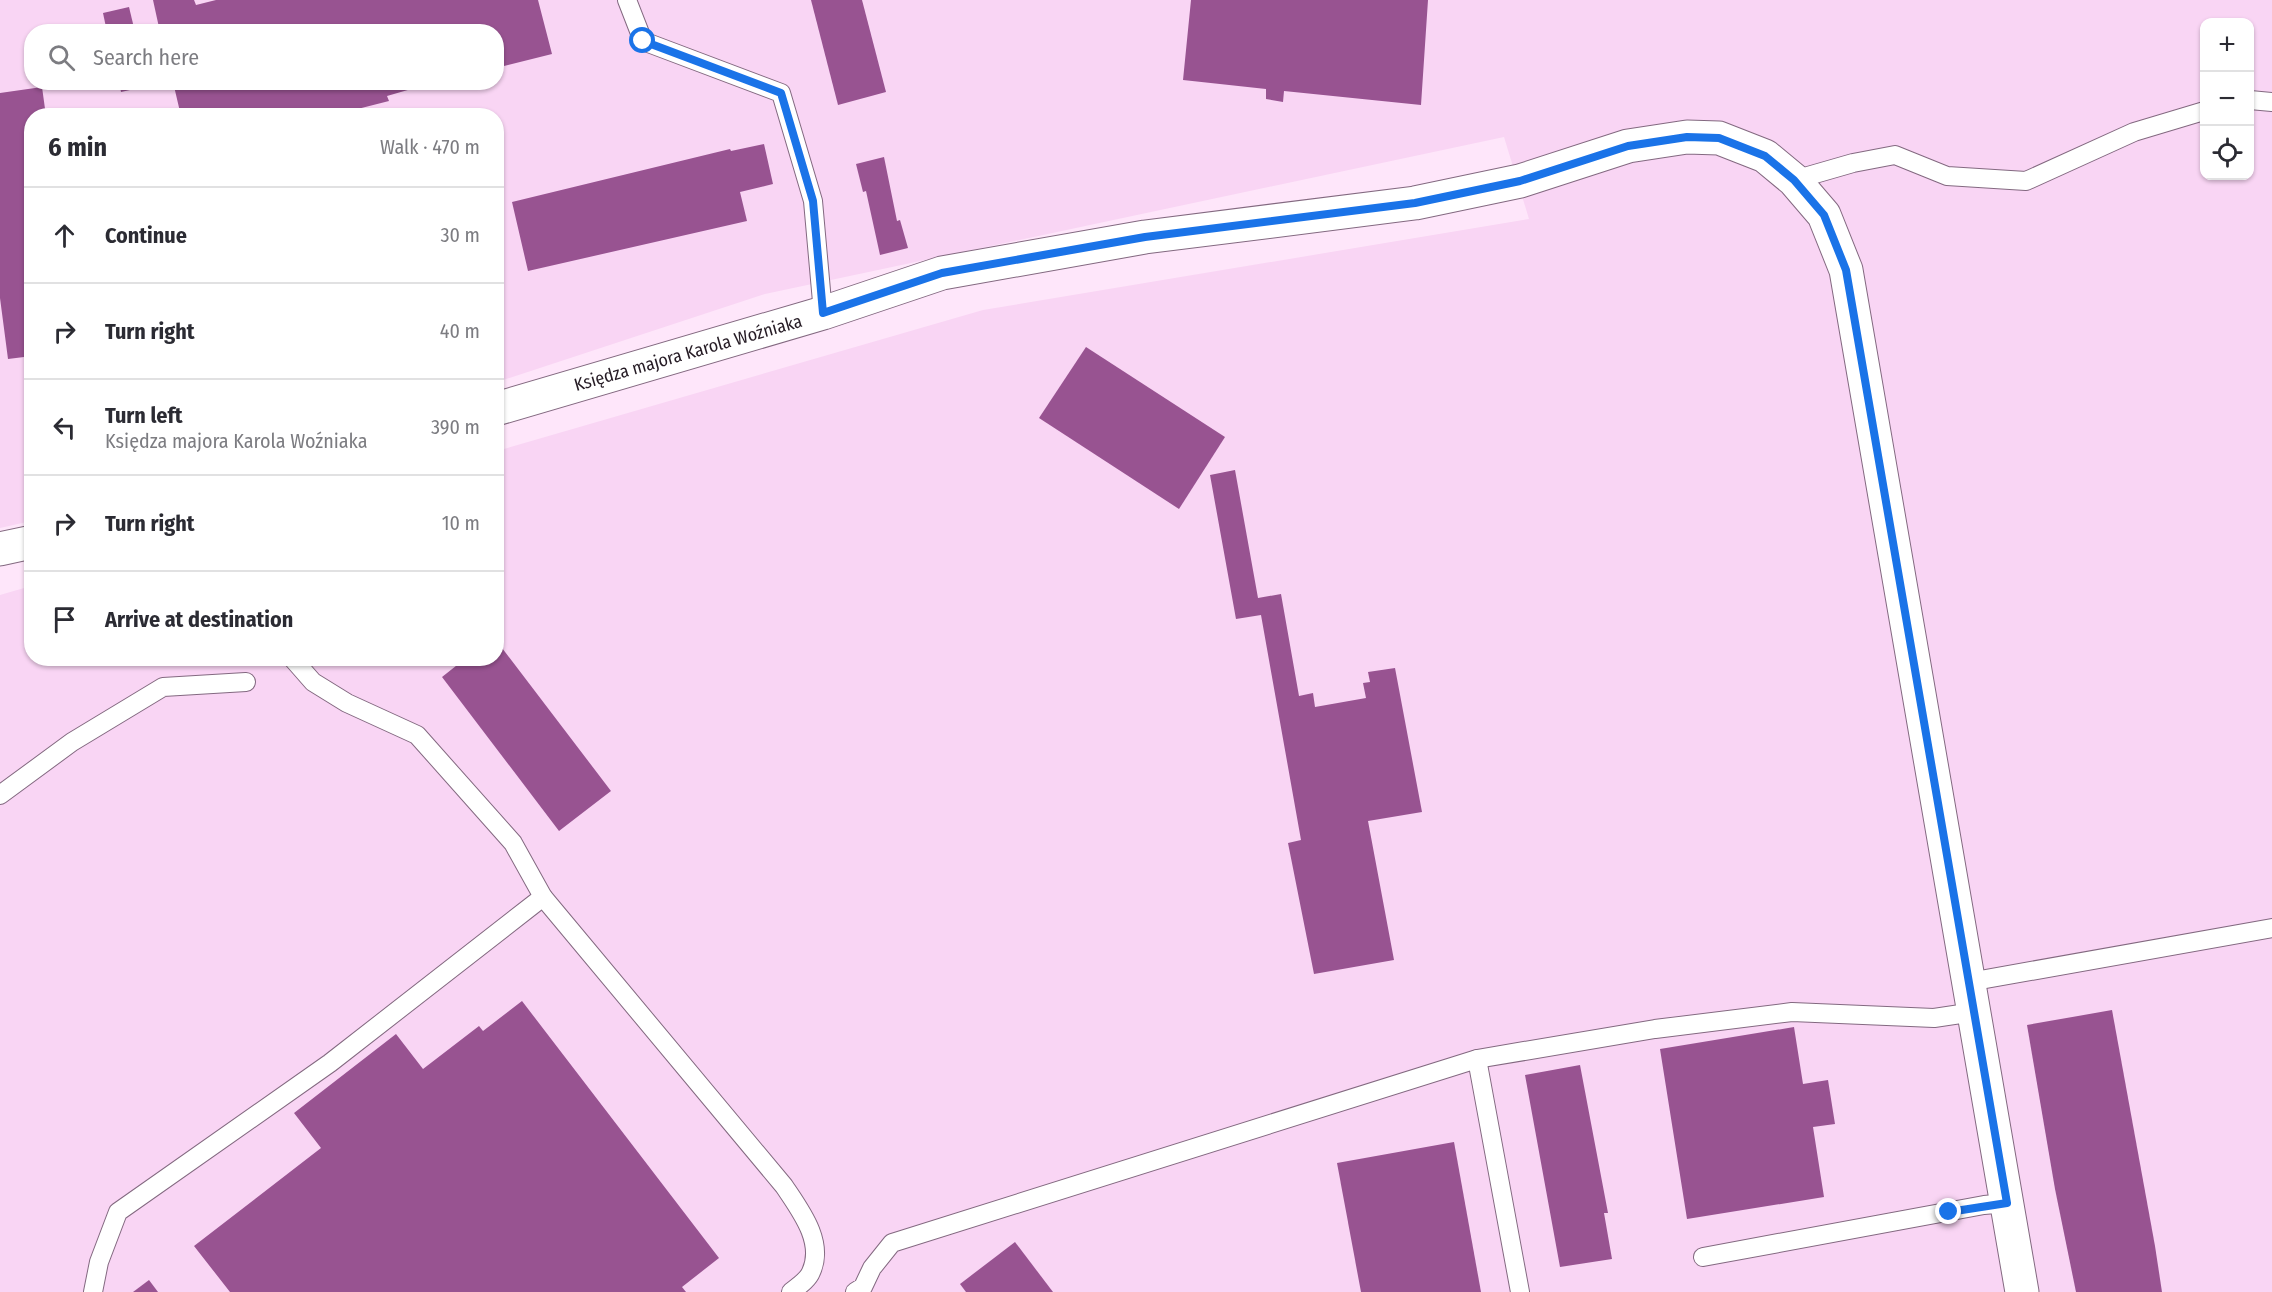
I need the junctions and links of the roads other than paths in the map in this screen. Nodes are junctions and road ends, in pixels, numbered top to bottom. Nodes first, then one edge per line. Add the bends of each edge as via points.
1 (627, 0) edge
2 (2254, 100) edge
3 (2272, 102) edge
4 (2200, 112) edge
5 (1794, 180) junction
6 (823, 313) junction
7 (504, 407) edge
8 (24, 544) edge
9 (0, 549) edge
10 (299, 666) edge
11 (246, 682) dead end
12 (0, 795) edge
13 (543, 897) junction
14 (2272, 928) edge
15 (1971, 997) junction
16 (1477, 1059) junction
17 (2007, 1203) junction
18 (1703, 1257) dead end
19 (862, 1290) edge
20 (93, 1292) edge
21 (791, 1292) edge
22 (1520, 1292) edge
23 (2022, 1292) edge

1 - 6 lane via 643,41 781,93 813,201
2 - 3 lane
4 - 5 lane via 2134,132 2026,181 1947,176 1895,155
5 - 6 street, Księdza majora Karola Woźniaka via 1765,156 1719,138 1687,137 1628,146 1520,181 1415,203 1145,237 942,273
5 - 15 street, Księdza majora Karola Woźniaka via 1824,215 1846,270
6 - 7 street, Księdza majora Karola Woźniaka
8 - 9 street
10 - 13 lane via 313,682 347,703 417,735 513,843
11 - 12 lane via 163,687 72,742
13 - 20 lane via 330,1063 118,1212 99,1262
13 - 21 lane via 800,1210 816,1249 811,1274
14 - 15 lane
15 - 16 lane via 1934,1018 1792,1012 1656,1029
15 - 17 street, Księdza majora Karola Woźniaka
16 - 19 lane via 892,1243 872,1268
16 - 22 lane
17 - 18 lane
17 - 23 street, Księdza majora Karola Woźniaka

